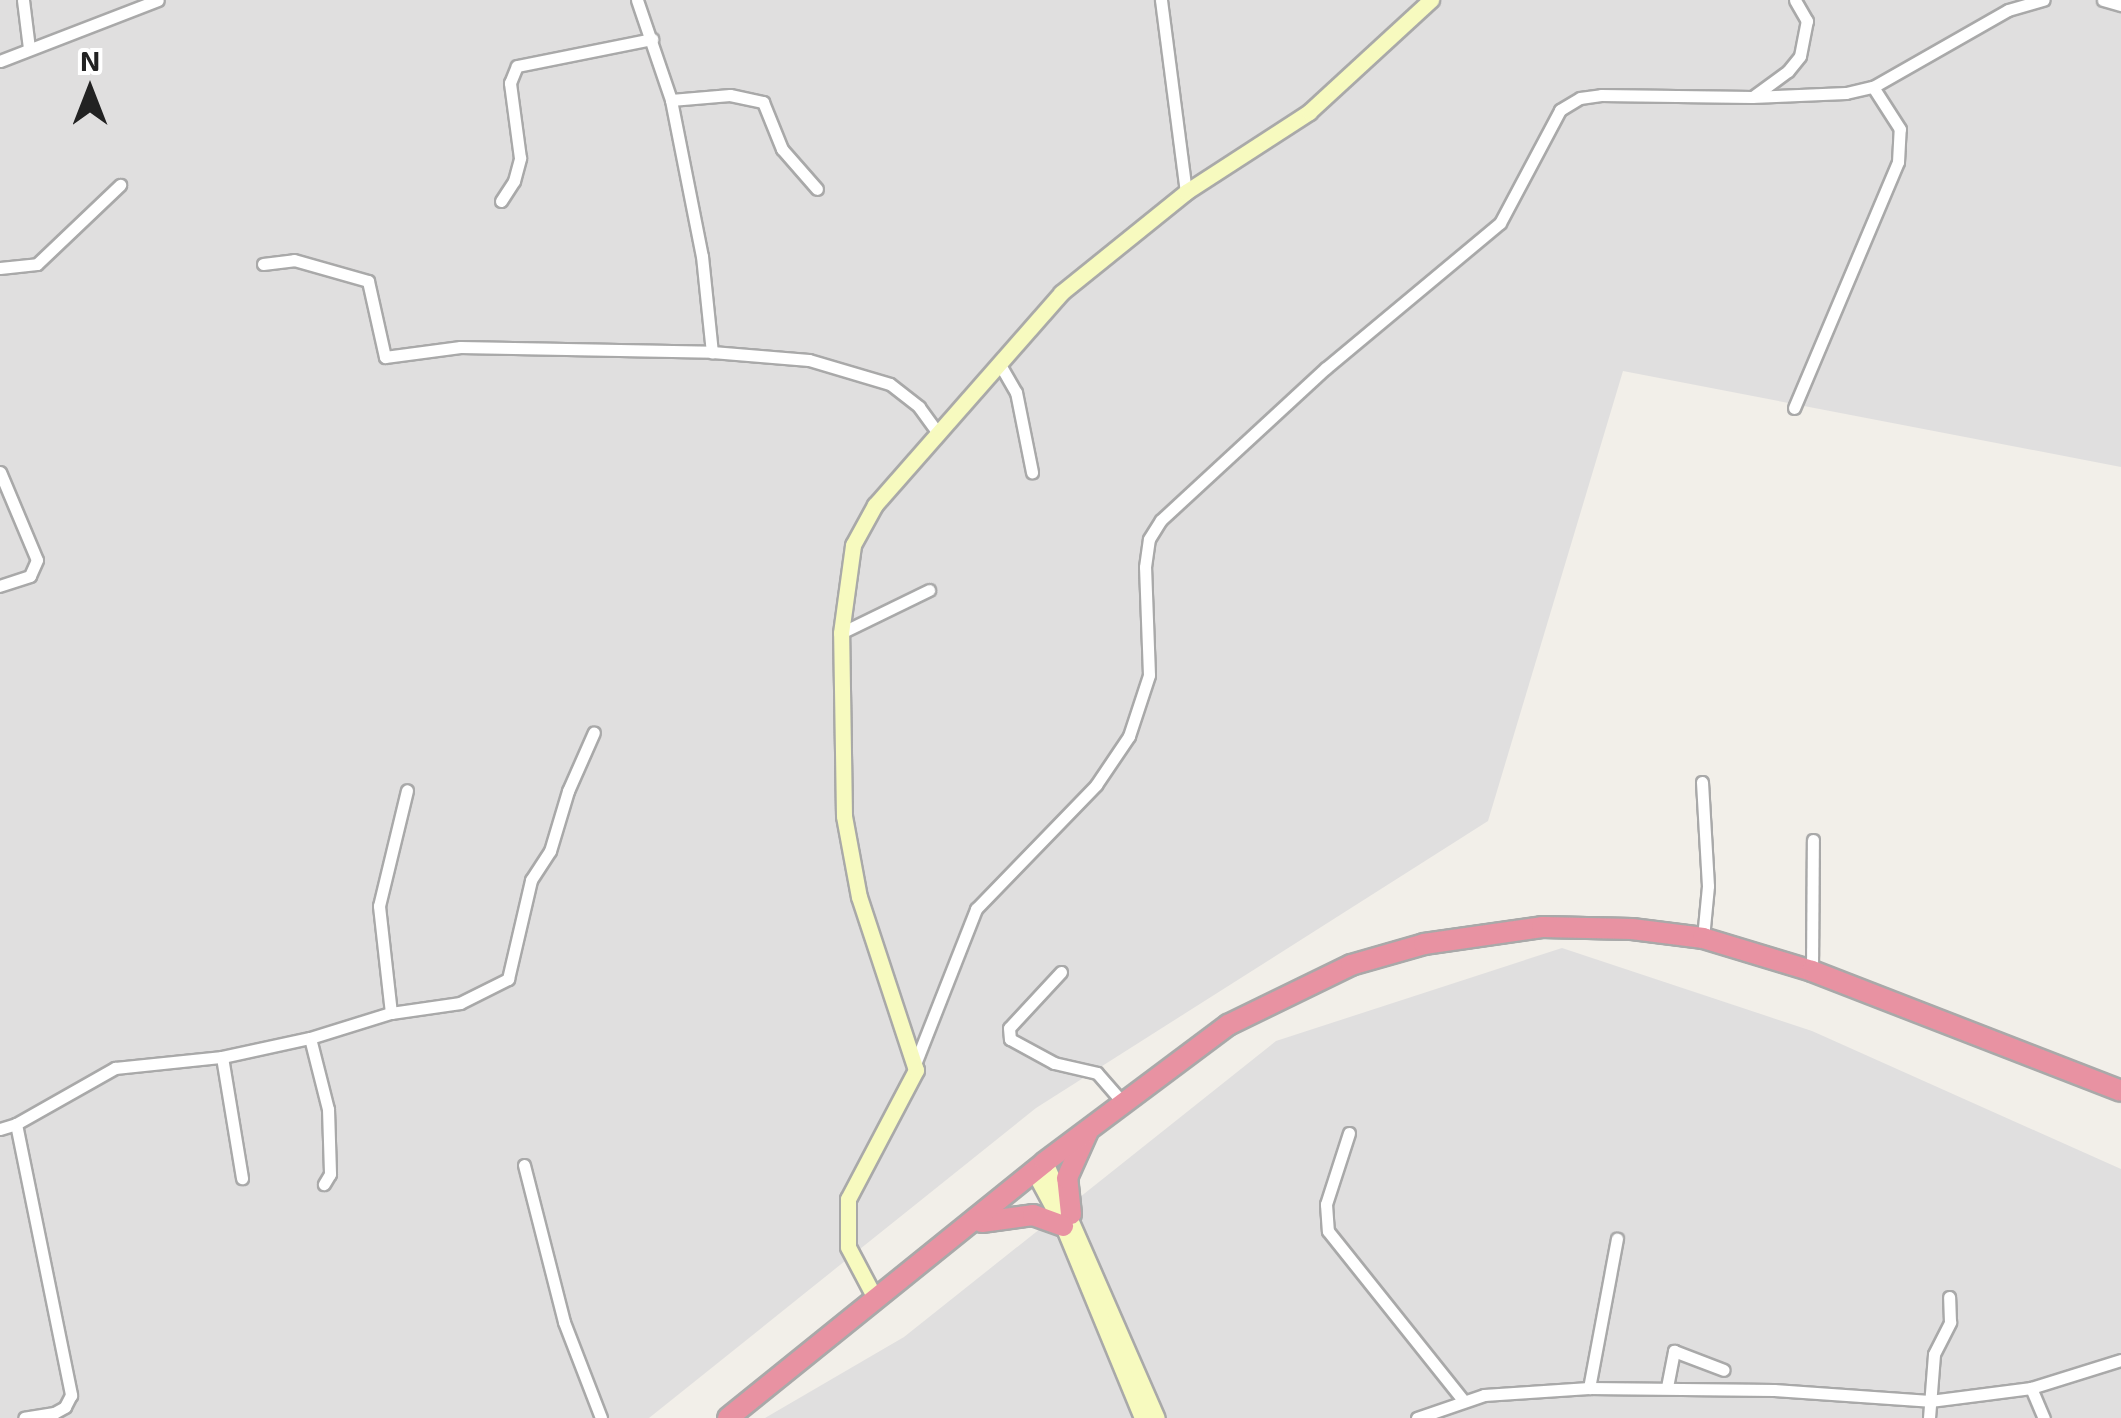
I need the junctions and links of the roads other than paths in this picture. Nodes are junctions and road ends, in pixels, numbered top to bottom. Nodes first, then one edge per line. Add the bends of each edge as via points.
1 (24, 0) edge
2 (158, 0) edge
3 (638, 0) edge
4 (1160, 0) edge
5 (1431, 0) edge
6 (1795, 0) edge
7 (2044, 0) edge
8 (2103, 0) edge
9 (2112, 1) edge
10 (2121, 5) edge
11 (652, 40) junction
12 (29, 48) junction
13 (0, 60) edge
14 (1872, 86) junction
15 (1752, 97) junction
16 (670, 100) junction
17 (120, 185) dead end
18 (817, 189) dead end
19 (1186, 192) junction
20 (501, 200) dead end
21 (264, 264) dead end
22 (0, 268) edge
23 (712, 352) junction
24 (999, 363) junction
25 (1794, 408) dead end
26 (938, 434) junction
27 (0, 472) edge
28 (1032, 472) dead end
29 (0, 586) edge
30 (929, 590) dead end
31 (841, 633) junction
32 (594, 732) dead end
33 (1702, 782) dead end
34 (407, 790) dead end
35 (1813, 840) dead end
36 (1702, 938) junction
37 (1812, 970) junction
38 (1060, 972) dead end
39 (391, 1013) junction
40 (310, 1038) junction
41 (222, 1057) junction
42 (915, 1064) junction
43 (2121, 1091) edge
44 (1122, 1102) junction
45 (16, 1124) junction
46 (0, 1128) edge
47 (1089, 1130) junction
48 (1349, 1132) dead end
49 (524, 1165) dead end
50 (1040, 1167) junction
51 (242, 1178) dead end
52 (324, 1184) dead end
53 (1067, 1220) junction
54 (971, 1226) junction
55 (1617, 1239) dead end
56 (1948, 1297) dead end
57 (876, 1300) junction
58 (2121, 1360) edge
59 (1724, 1370) dead end
60 (1667, 1387) junction
61 (1588, 1388) junction
62 (2031, 1388) junction
63 (1462, 1400) junction
64 (1930, 1401) junction
65 (24, 1418) edge
66 (601, 1418) edge
67 (728, 1418) edge
68 (1142, 1418) edge
69 (1157, 1418) edge
70 (1417, 1418) edge
71 (1930, 1418) edge
72 (2044, 1418) edge

1 - 12 street
2 - 12 street
3 - 11 street
4 - 19 street
5 - 19 street via 1310,112
6 - 15 street via 1806,20 1800,56
7 - 14 street via 2008,10
8 - 9 street
9 - 10 street
11 - 16 street
11 - 20 street via 517,66 510,83 520,158
12 - 13 street
14 - 15 street
14 - 25 street via 1900,130 1898,162
15 - 42 street via 1601,95 1568,104 1552,121 1500,223 1326,368 1161,520 1144,566 1149,676 1128,736 1096,784 976,910
16 - 18 street via 730,94 762,102 782,149
16 - 23 street via 702,256
17 - 22 street via 36,264
19 - 24 street via 1079,276
21 - 23 street via 294,260 368,281 385,357 460,347
23 - 26 street via 808,360 861,373 911,399
24 - 26 street
24 - 28 street via 1016,392
26 - 31 street via 875,505 852,545
27 - 29 street via 38,560 30,576
30 - 31 street
31 - 42 street via 842,799 850,852
32 - 39 street via 550,851 530,880 512,975 460,1004
33 - 36 street via 1708,886
34 - 39 street via 379,906
35 - 37 street
36 - 37 highway
36 - 44 highway via 1542,927 1375,957 1295,988 1228,1025
37 - 43 highway
38 - 44 street via 1009,1028 1010,1039 1054,1063 1098,1073
39 - 40 street
40 - 41 street
40 - 52 street via 328,1109 330,1174
41 - 45 street via 114,1068
41 - 51 street
42 - 57 street via 848,1199 848,1246
44 - 47 highway
45 - 46 street
45 - 65 street via 71,1395 54,1414
47 - 50 highway
47 - 53 highway via 1067,1178
48 - 63 street via 1326,1204 1328,1232
49 - 66 street via 564,1322
50 - 53 street
50 - 54 highway
53 - 54 highway via 1013,1214
53 - 68 street
53 - 69 street
54 - 57 highway
55 - 61 street
56 - 64 street via 1950,1322 1936,1349
57 - 67 highway
58 - 62 street
59 - 60 street via 1674,1352
60 - 61 street
60 - 64 street
61 - 63 street
62 - 64 street
62 - 72 street
63 - 70 street
64 - 71 street

